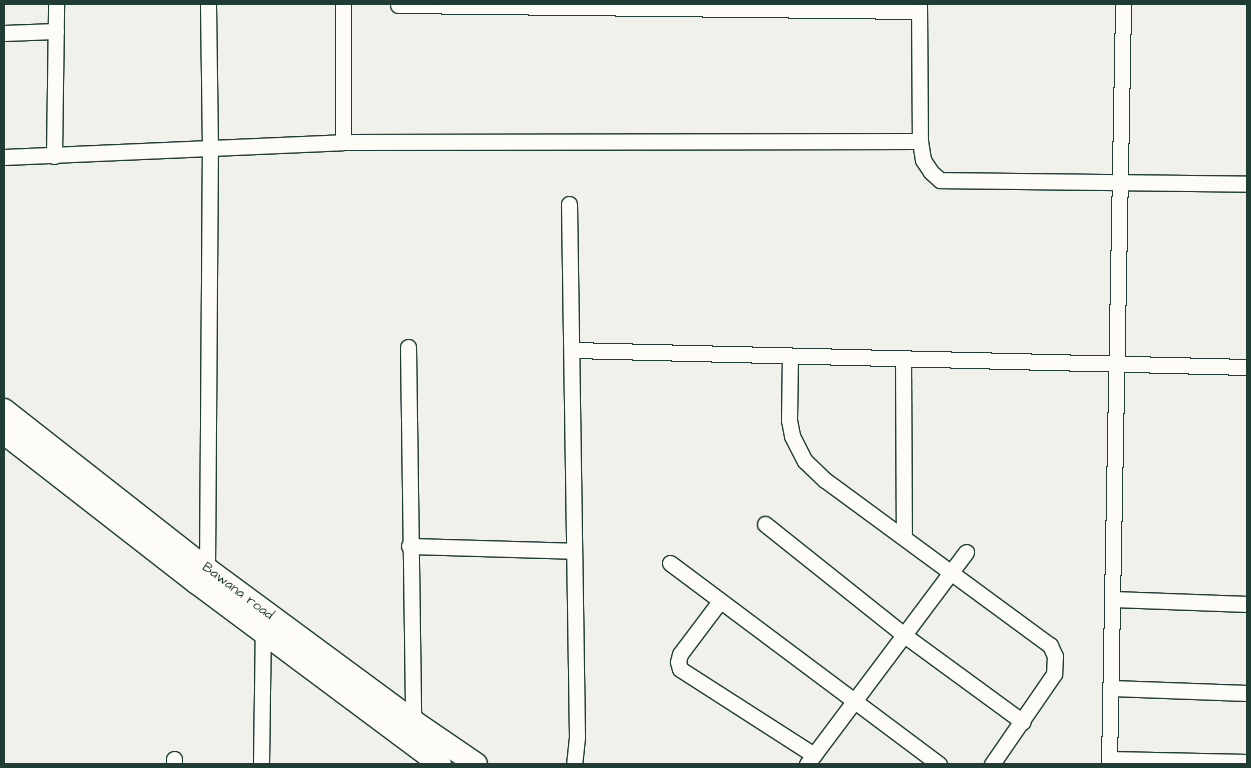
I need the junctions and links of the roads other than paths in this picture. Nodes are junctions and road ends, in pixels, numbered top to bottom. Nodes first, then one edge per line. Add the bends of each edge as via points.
1 (56, 4) edge
2 (208, 4) edge
3 (342, 4) edge
4 (398, 4) edge
5 (431, 4) edge
6 (1123, 4) edge
7 (919, 8) edge
8 (56, 31) junction
9 (4, 33) edge
10 (920, 141) junction
11 (344, 142) junction
12 (210, 148) junction
13 (54, 156) junction
14 (4, 157) edge
15 (1120, 182) junction
16 (1247, 184) edge
17 (569, 204) dead end
18 (408, 347) dead end
19 (572, 350) junction
20 (790, 356) junction
21 (903, 359) junction
22 (1117, 365) junction
23 (1247, 367) edge
24 (4, 410) edge
25 (4, 433) edge
26 (765, 524) dead end
27 (904, 537) junction
28 (409, 546) junction
29 (574, 550) junction
30 (966, 552) dead end
31 (670, 563) dead end
32 (208, 569) junction
33 (951, 572) junction
34 (1113, 599) junction
35 (720, 601) junction
36 (1247, 604) edge
37 (263, 621) junction
38 (904, 635) junction
39 (1111, 688) junction
40 (1247, 693) edge
41 (854, 702) junction
42 (413, 721) junction
43 (1023, 722) junction
44 (811, 759) edge
45 (1109, 762) edge
46 (1247, 762) edge
47 (261, 764) edge
48 (440, 764) edge
49 (476, 764) edge
50 (574, 764) edge
51 (939, 764) edge
52 (992, 764) edge

1 - 8 street
2 - 12 street
3 - 11 street
4 - 5 street
5 - 7 street
6 - 15 street
7 - 10 street
8 - 9 street
8 - 13 street
10 - 11 street
10 - 15 street via 923,160 940,180
11 - 12 street
12 - 13 street
12 - 32 street
13 - 14 street
15 - 16 street
15 - 22 street
17 - 19 street
18 - 28 street
19 - 20 street
19 - 29 street
20 - 21 street
20 - 27 street via 789,420 792,436 805,461 825,480
21 - 22 street
21 - 27 street
22 - 23 street
22 - 34 street
24 - 32 street, Bawana road
25 - 37 street, Bawana road
26 - 38 street
27 - 33 street
28 - 29 street
28 - 42 street
29 - 50 street via 577,737
30 - 33 street
31 - 35 street
32 - 37 street, Bawana road
33 - 38 street
33 - 43 street via 1050,645 1055,656 1054,674
34 - 36 street
34 - 39 street
35 - 41 street
35 - 44 street via 680,654 680,669
37 - 42 street, Bawana road
37 - 47 street
37 - 48 street, Bawana road
38 - 41 street
38 - 43 street
39 - 40 street
39 - 45 street
41 - 44 street
41 - 51 street
42 - 49 street, Bawana road
43 - 52 street
45 - 46 street

